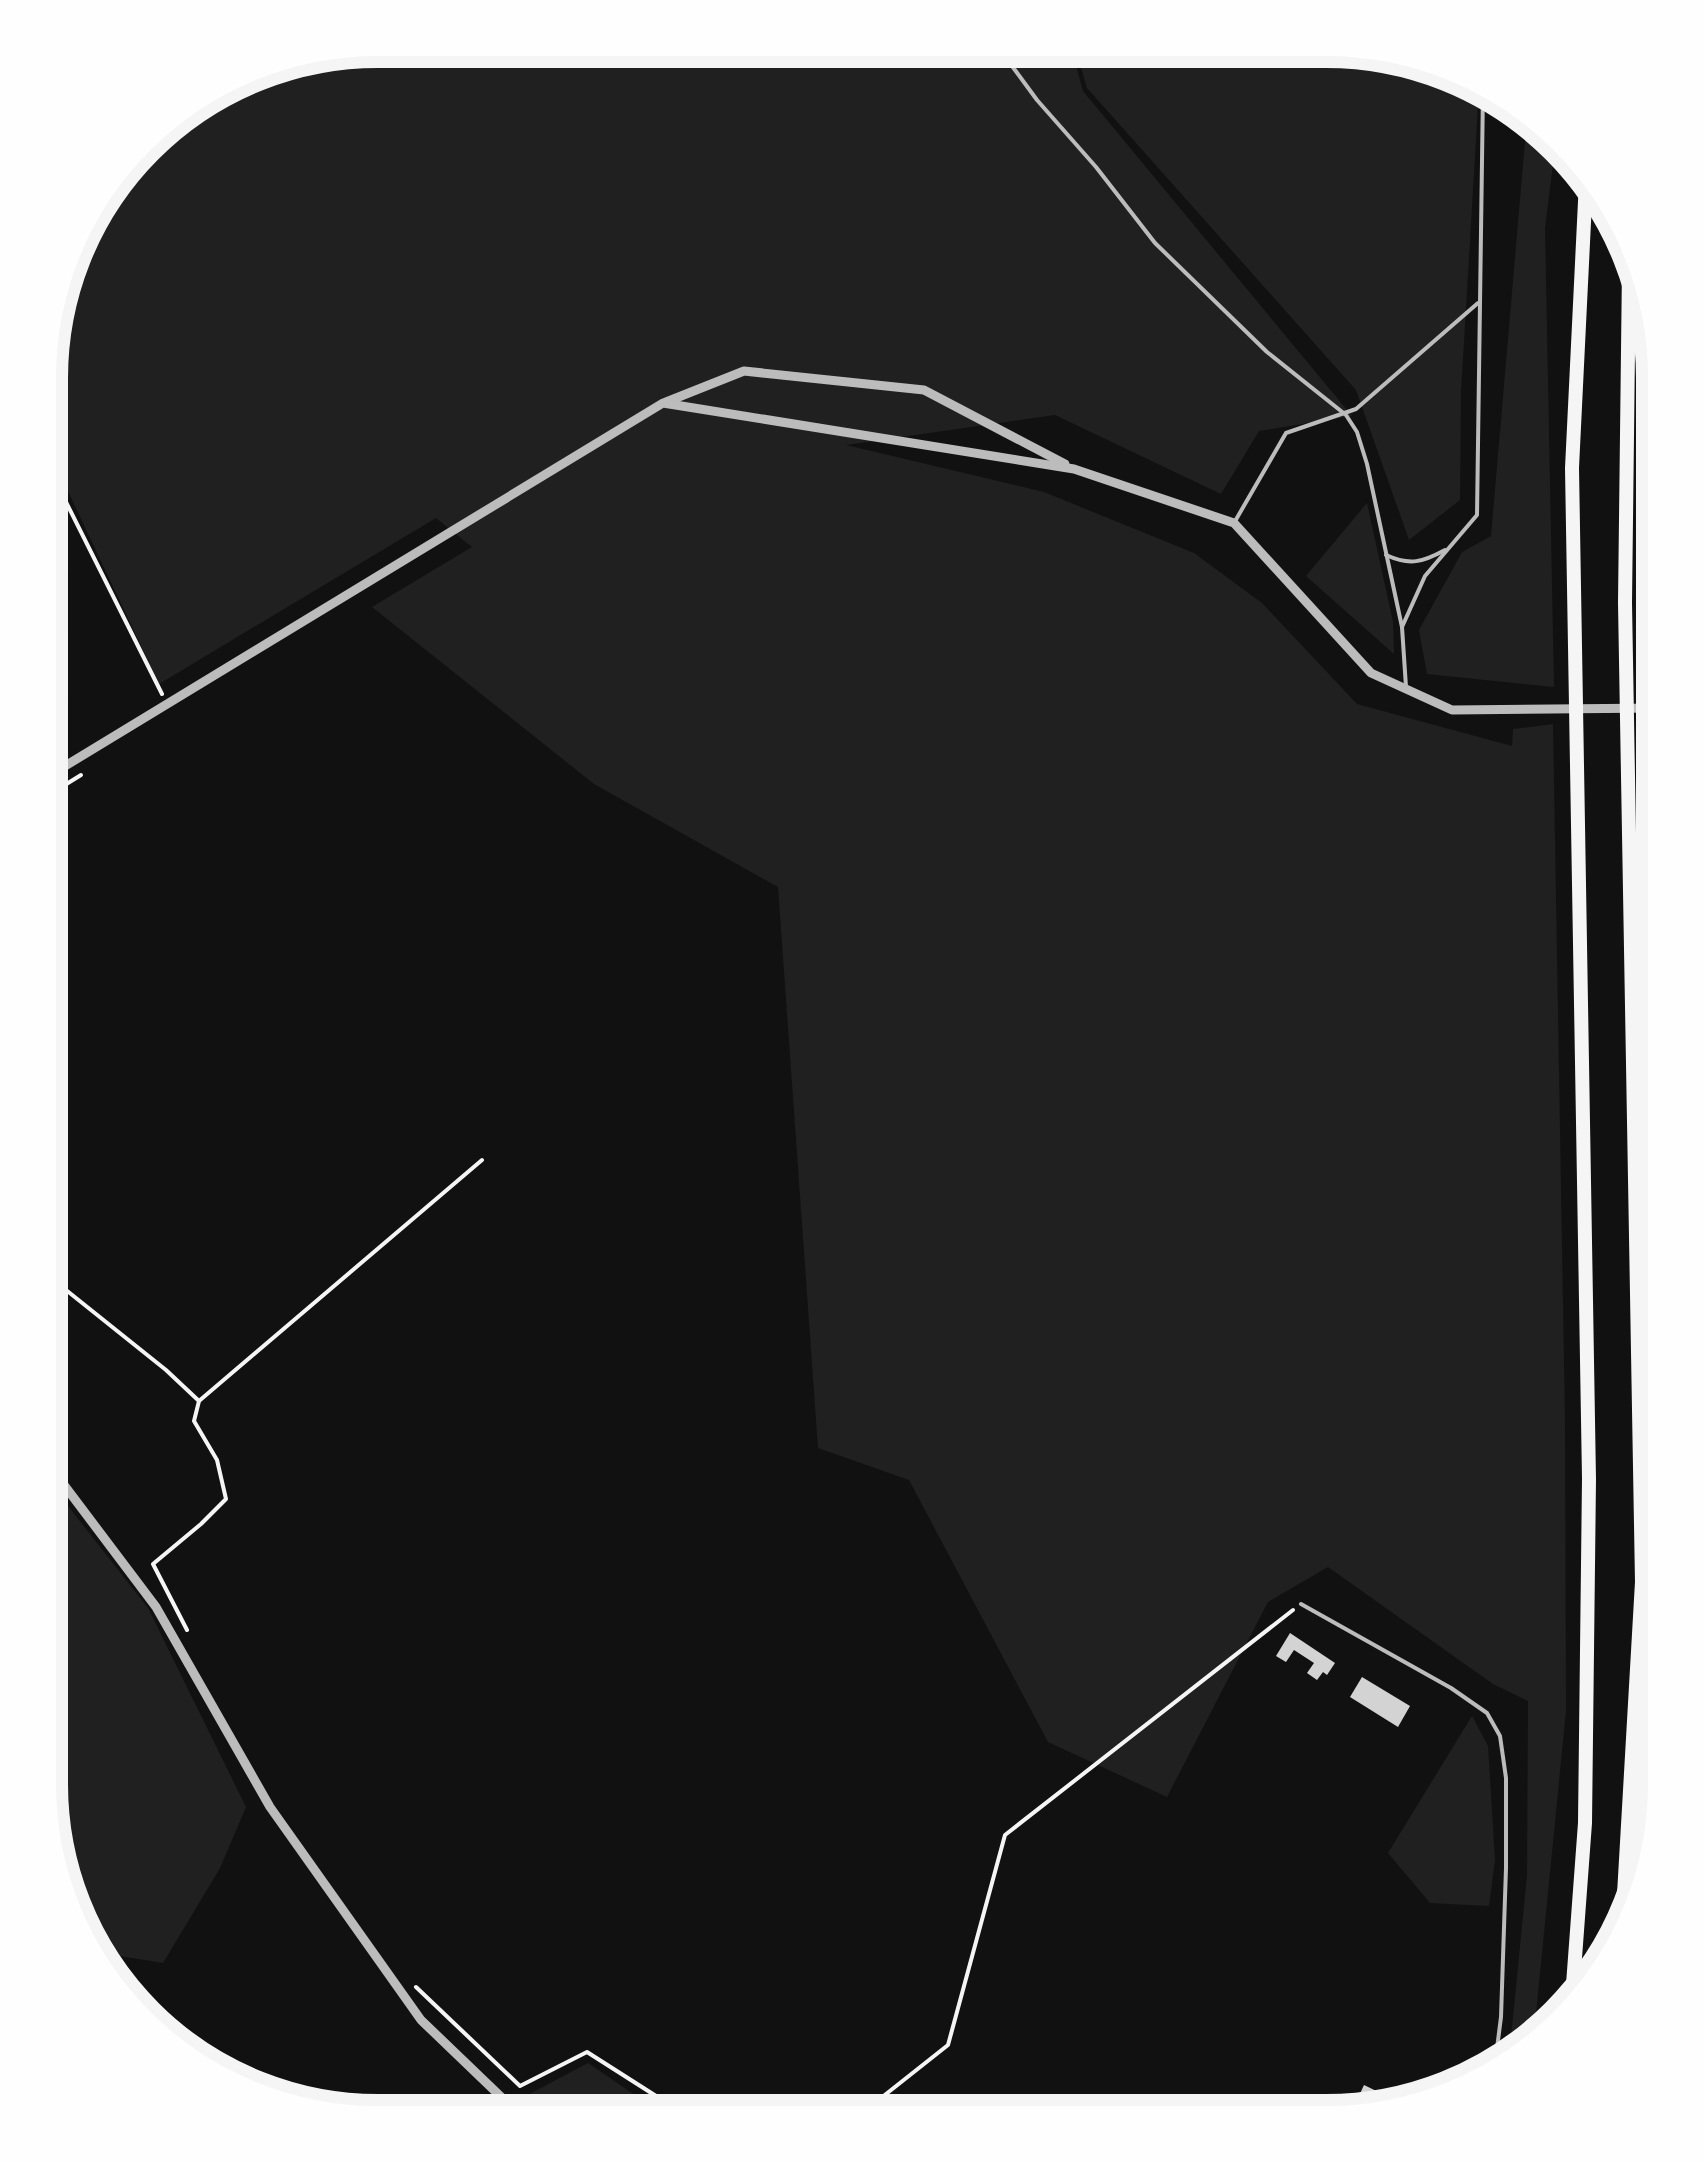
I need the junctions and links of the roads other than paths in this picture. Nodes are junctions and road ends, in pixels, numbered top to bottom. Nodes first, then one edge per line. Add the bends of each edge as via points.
1 (1009, 62) edge
2 (1482, 105) edge
3 (1585, 200) edge
4 (1630, 293) edge
5 (1478, 302) junction
6 (664, 404) junction
7 (1346, 414) junction
8 (1074, 469) junction
9 (1234, 523) junction
10 (1449, 548) junction
11 (1386, 555) junction
12 (1402, 627) junction
13 (1406, 689) junction
14 (1641, 708) edge
15 (62, 768) edge
16 (62, 1482) edge
17 (1641, 1524) edge
18 (1641, 1599) edge
19 (1301, 1604) road end
20 (1624, 1887) edge
21 (1573, 1980) edge
22 (1497, 2049) edge
23 (504, 2100) edge

1 - 7 lane via 1156,243 1267,352
2 - 5 lane
3 - 21 highway via 1572,468 1589,1480 1585,1824
4 - 17 highway via 1625,604
5 - 7 lane
5 - 10 lane via 1477,515
6 - 8 street
6 - 8 street via 744,371 924,390
6 - 15 street
7 - 9 lane via 1286,433
7 - 11 lane via 1367,464
8 - 9 street
9 - 13 street via 1370,672
10 - 11 lane via 1422,562
10 - 12 lane via 1425,576
11 - 12 lane
12 - 13 lane
13 - 14 street via 1452,710
16 - 23 street via 156,1607 270,1807 421,2020
18 - 20 highway
19 - 22 lane via 1450,1688 1487,1714 1500,1736 1506,1868

